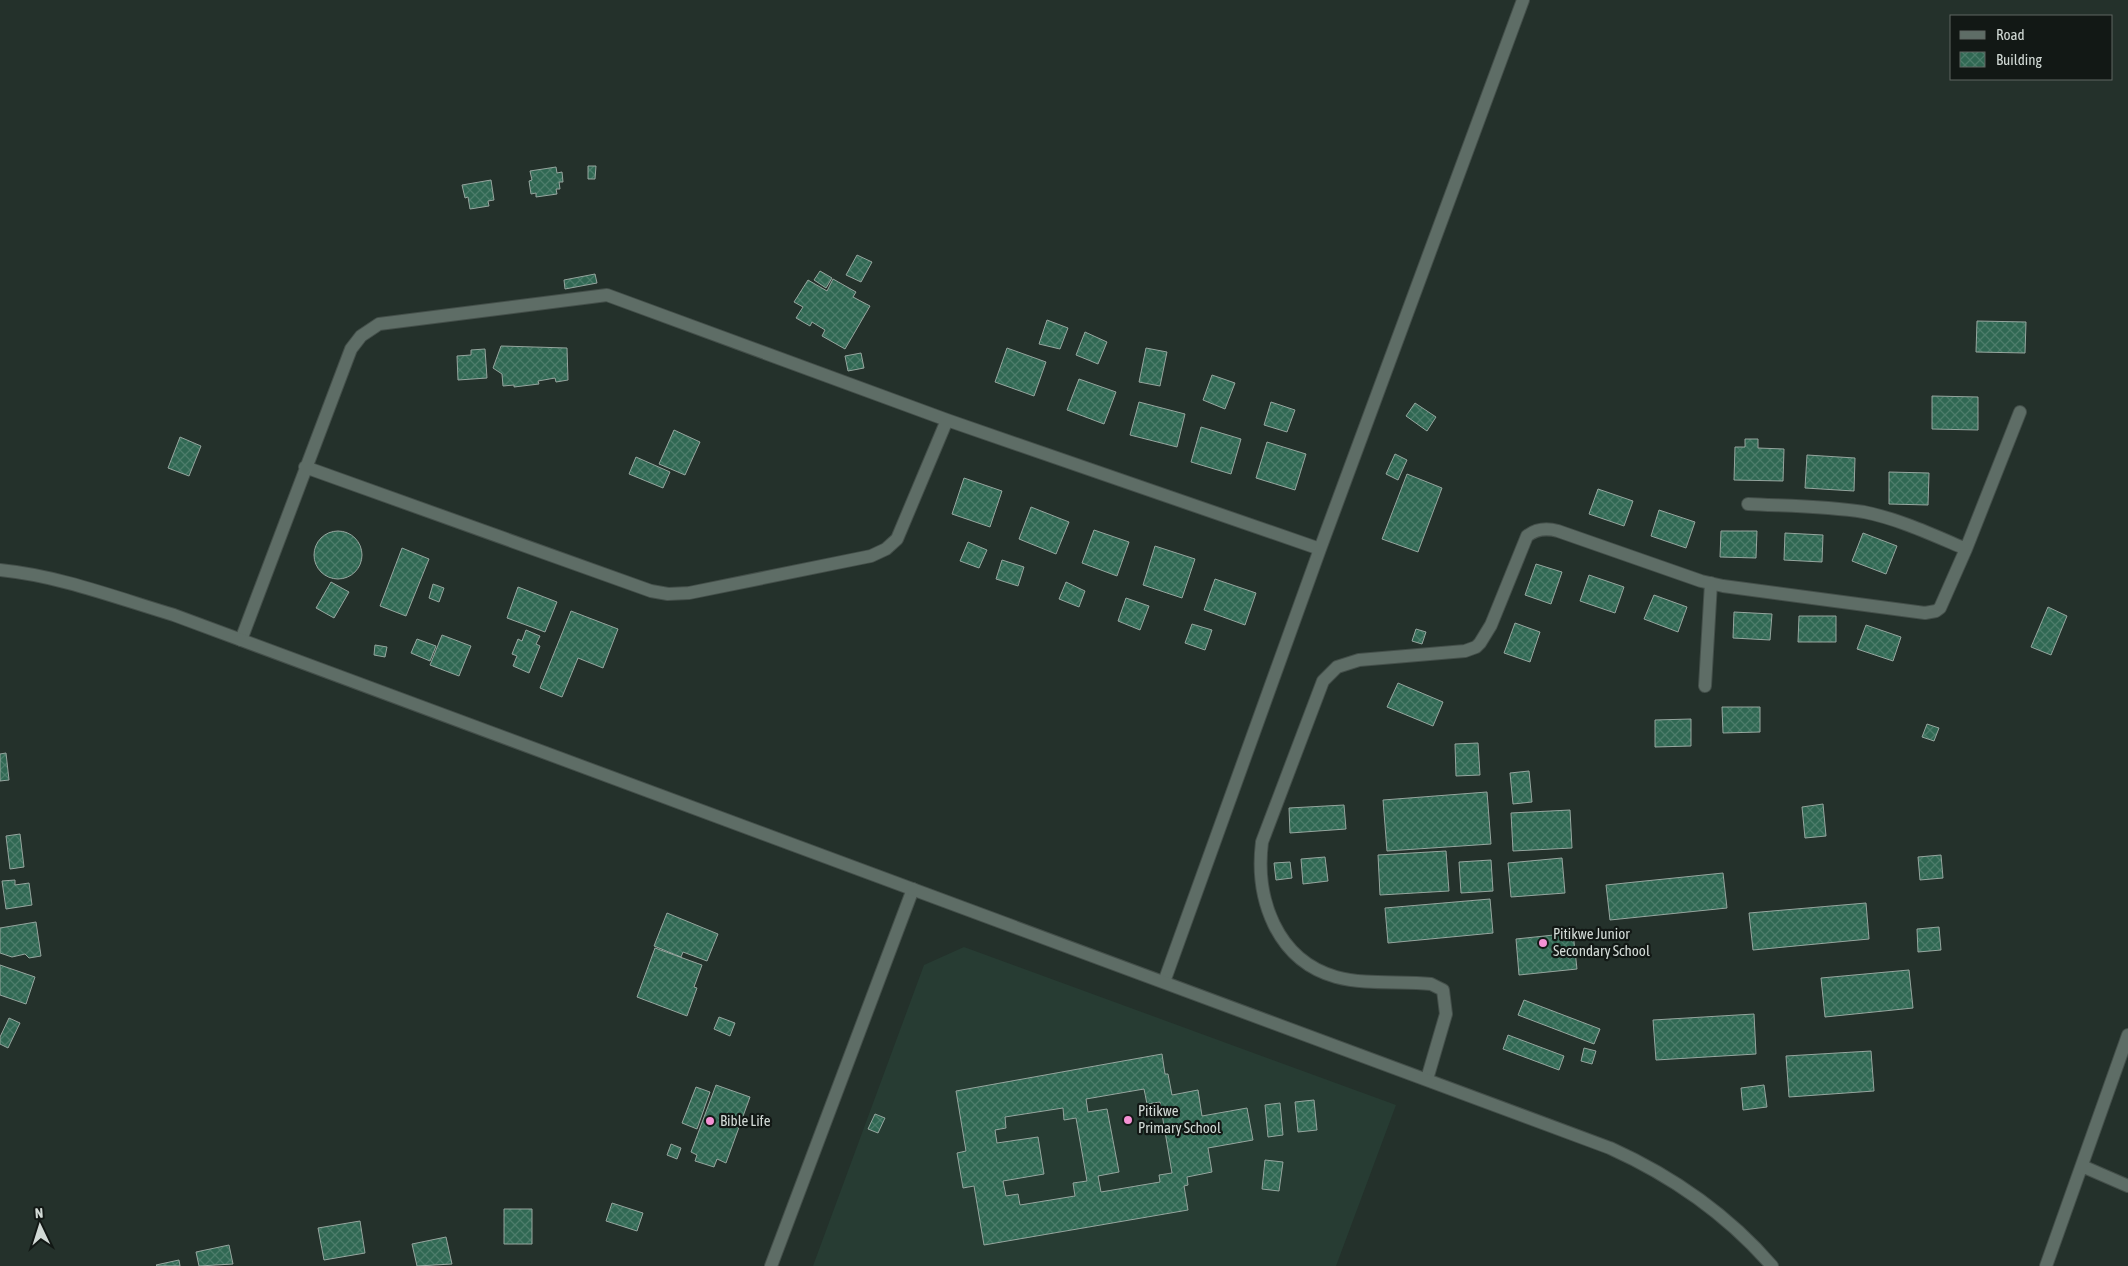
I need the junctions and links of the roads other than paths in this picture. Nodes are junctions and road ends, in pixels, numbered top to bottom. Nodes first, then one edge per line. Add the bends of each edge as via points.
1 (1523, 0) edge
2 (2020, 412) dead end
3 (947, 420) junction
4 (305, 467) junction
5 (1748, 504) dead end
6 (1320, 549) junction
7 (1966, 549) junction
8 (0, 570) edge
9 (1711, 584) junction
10 (241, 640) junction
11 (1705, 686) dead end
12 (913, 889) junction
13 (1164, 982) junction
14 (2128, 1035) edge
15 (1427, 1079) junction
16 (2082, 1166) junction
17 (2128, 1186) edge
18 (771, 1266) edge
19 (1772, 1266) edge
20 (2046, 1266) edge

1 - 6 street
2 - 7 street
3 - 4 street via 897,539 886,549 871,556 689,593 650,591
3 - 4 street via 607,295 379,324 361,336 351,349
3 - 6 street
4 - 10 street
5 - 7 street via 1866,513 1910,526
6 - 13 street
7 - 9 street via 1940,608 1931,613
8 - 10 street via 53,579 174,615
9 - 11 street
9 - 15 street via 1558,531 1540,530 1527,536 1491,625 1476,647 1465,651 1353,661 1337,667 1323,681 1262,842 1262,890 1281,938 1305,962 1335,976 1431,984 1443,990 1446,1014
10 - 12 street
12 - 13 street
12 - 18 street
13 - 15 street
14 - 16 street
15 - 19 street via 1642,1162 1720,1214
16 - 17 street
16 - 20 street

